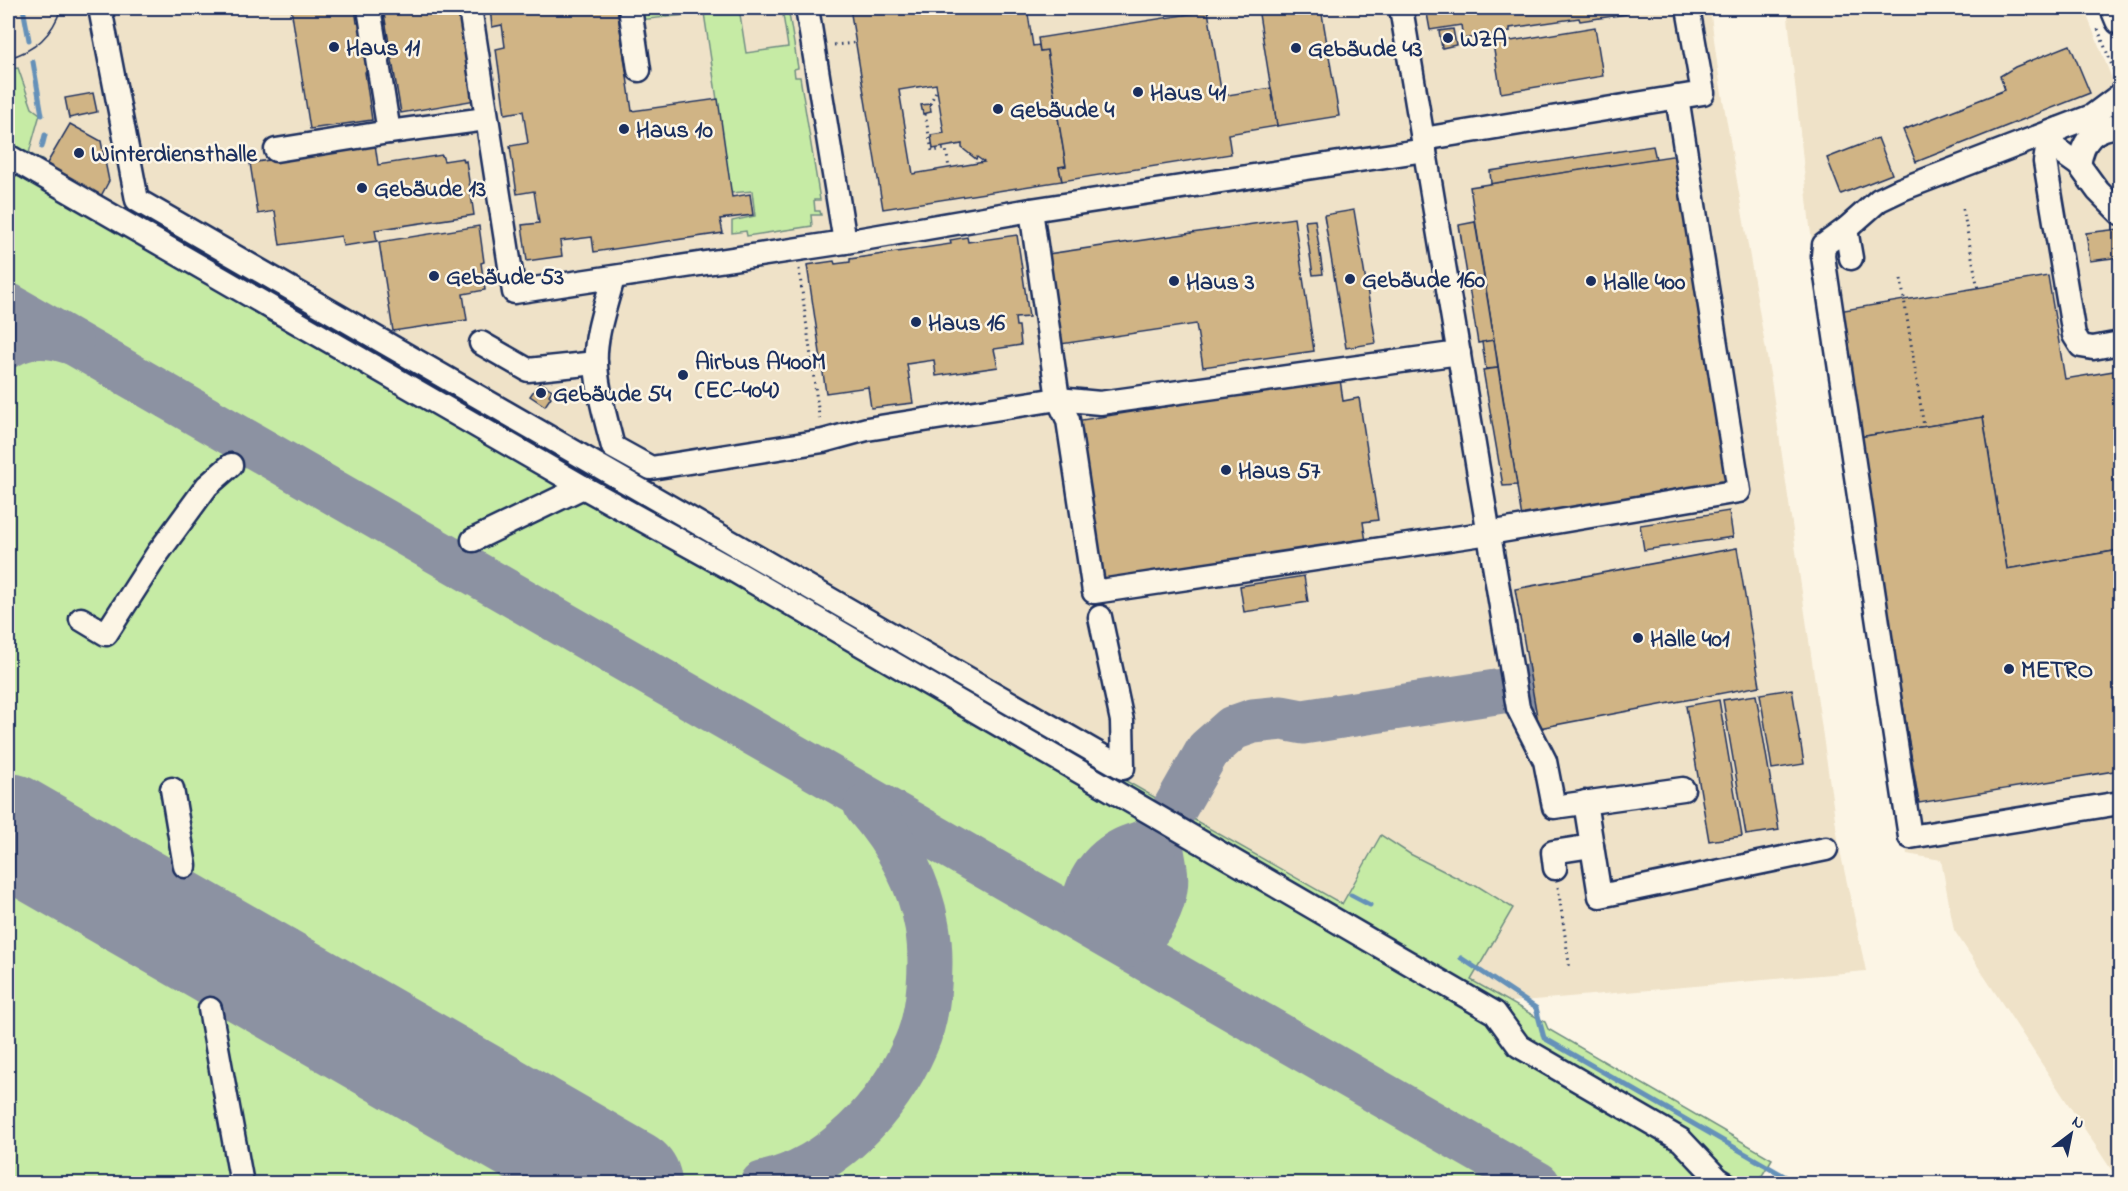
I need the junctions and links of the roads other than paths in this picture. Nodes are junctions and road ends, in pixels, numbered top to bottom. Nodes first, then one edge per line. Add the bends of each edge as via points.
1 (100, 8) edge
2 (369, 8) edge
3 (470, 8) edge
4 (630, 8) edge
5 (807, 8) edge
6 (1401, 8) edge
7 (1688, 8) edge
8 (639, 70) dead end
9 (2118, 86) edge
10 (1677, 98) junction
11 (486, 119) junction
12 (2121, 126) edge
13 (389, 132) junction
14 (2053, 136) junction
15 (1424, 145) junction
16 (276, 150) dead end
17 (8, 156) edge
18 (2079, 165) junction
19 (1030, 210) junction
20 (2121, 213) edge
21 (1846, 229) junction
22 (845, 242) junction
23 (1851, 258) dead end
24 (613, 278) junction
25 (481, 343) dead end
26 (2121, 343) edge
27 (1459, 353) junction
28 (596, 363) junction
29 (1058, 399) junction
30 (231, 465) dead end
31 (583, 487) junction
32 (1489, 532) junction
33 (473, 540) dead end
34 (1100, 617) dead end
35 (81, 619) dead end
36 (172, 789) dead end
37 (1683, 789) dead end
38 (1585, 802) junction
39 (2121, 803) edge
40 (1592, 846) junction
41 (1826, 849) dead end
42 (185, 866) dead end
43 (1555, 868) road end
44 (210, 1009) dead end
45 (1720, 1182) edge
46 (242, 1184) edge

1 - 34 lane via 137,200 1123,768 1122,721
2 - 13 lane
3 - 11 lane
4 - 8 lane
5 - 22 lane
6 - 15 lane
7 - 10 lane via 1703,93
9 - 14 lane via 2092,116
10 - 15 lane
10 - 32 lane via 1739,491
11 - 13 lane
11 - 24 lane via 514,292
12 - 18 lane via 2090,136
13 - 16 lane
14 - 18 lane
14 - 21 lane via 1902,189 1881,210
14 - 26 lane via 2046,162 2074,335 2080,346
15 - 19 lane
15 - 27 lane
17 - 31 lane
18 - 20 lane
19 - 22 lane
19 - 29 lane
21 - 23 lane
21 - 39 lane via 1824,245 1822,256 1910,837
22 - 24 lane
24 - 28 lane
25 - 28 lane via 528,370
27 - 29 lane via 1100,403
27 - 32 lane
28 - 29 lane via 613,447 651,468
29 - 32 lane via 1068,420 1094,592
30 - 35 lane via 207,486 106,634
31 - 33 lane
31 - 45 lane via 1495,1013 1520,1046 1682,1140
32 - 38 lane via 1518,708 1545,761 1554,807
36 - 42 lane
37 - 38 lane
38 - 40 lane
40 - 41 lane via 1600,896
40 - 43 lane via 1553,852
44 - 46 lane

